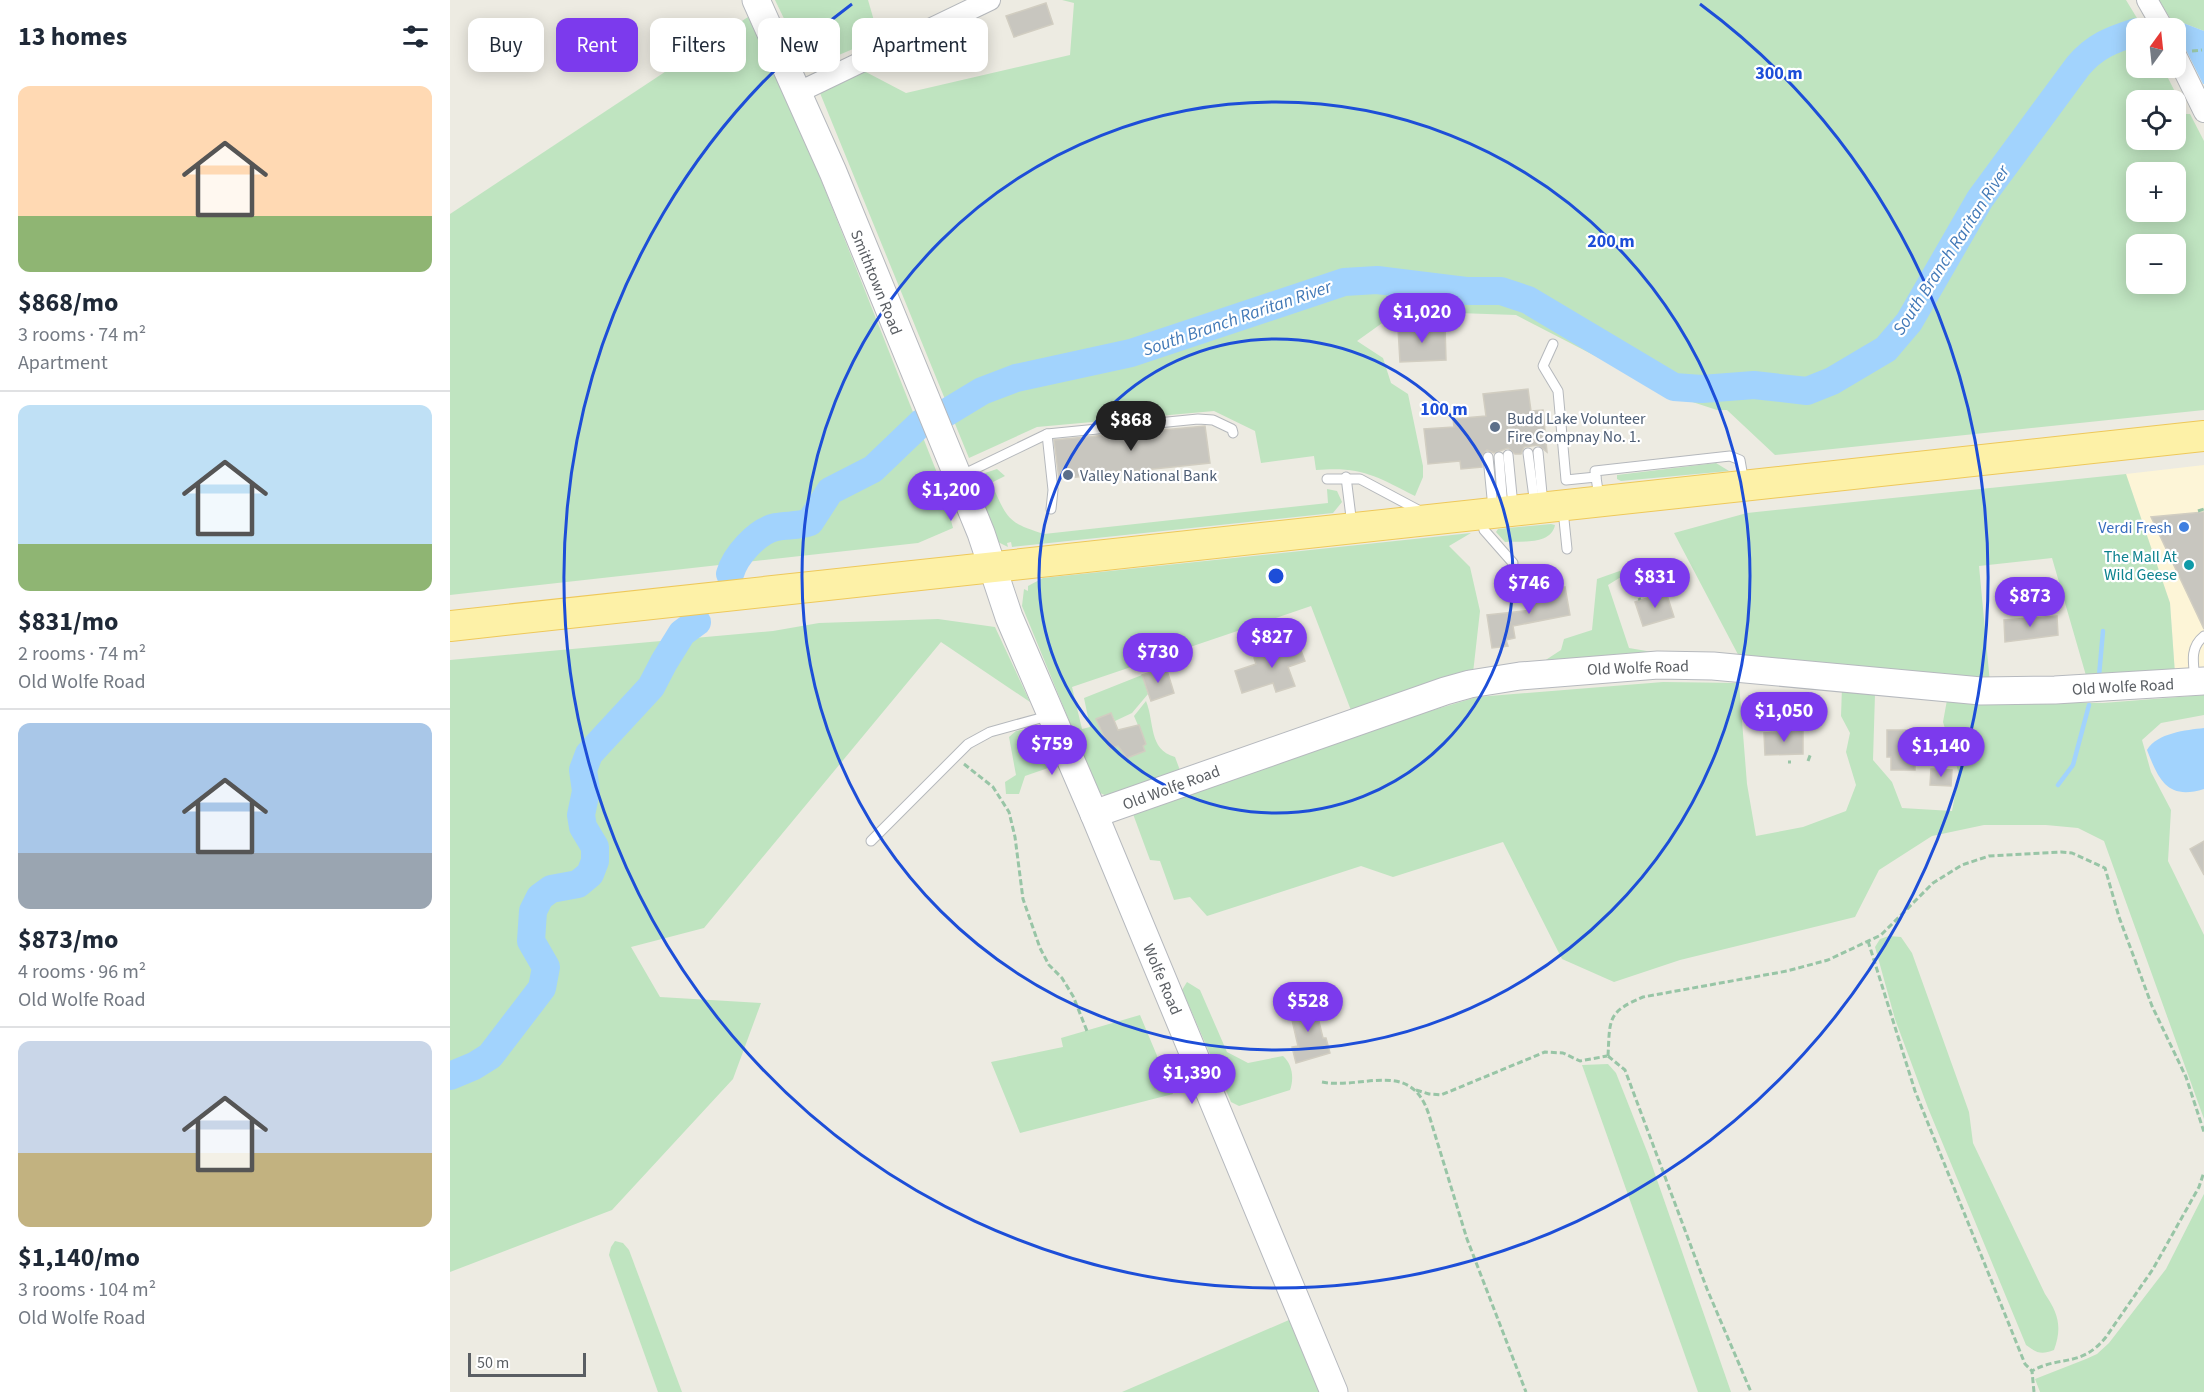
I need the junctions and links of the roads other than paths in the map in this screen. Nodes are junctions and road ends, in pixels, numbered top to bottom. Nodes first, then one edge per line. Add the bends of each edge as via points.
1 (756, 0) edge
2 (990, 0) edge
3 (2147, 0) edge
4 (2157, 18) edge
5 (2186, 61) edge
6 (799, 92) junction
7 (2204, 112) edge
8 (1553, 344) dead end
9 (1233, 433) dead end
10 (1047, 434) junction
11 (2204, 436) edge
12 (1533, 453) dead end
13 (1504, 456) dead end
14 (1488, 457) dead end
15 (1346, 477) junction
16 (958, 478) junction
17 (1327, 479) dead end
18 (1598, 489) junction
19 (1051, 509) dead end
20 (1519, 510) junction
21 (1435, 519) junction
22 (1353, 528) junction
23 (1567, 549) dead end
24 (1513, 563) dead end
25 (992, 567) junction
26 (450, 626) edge
27 (2204, 636) edge
28 (2200, 682) edge
29 (1050, 715) junction
30 (1094, 814) junction
31 (871, 841) dead end
32 (1334, 1392) edge

1 - 6 street, Smithtown Road
2 - 6 street
3 - 4 street
5 - 7 street
6 - 16 street, Smithtown Road
8 - 18 lane via 1543,366 1558,391 1566,480
9 - 10 lane via 1213,420 1198,419
10 - 16 lane
10 - 19 lane via 1053,490
11 - 18 main road via 1745,485
12 - 20 lane
13 - 20 lane
14 - 20 lane
15 - 17 lane
15 - 21 lane via 1360,479
15 - 22 lane
16 - 25 street, Smithtown Road
18 - 20 main road
20 - 21 main road
20 - 23 lane
20 - 24 lane via 1484,530
21 - 22 main road
22 - 25 main road
25 - 26 main road
25 - 29 street, Wolfe Road
27 - 28 lane via 2193,654
28 - 30 street, Old Wolfe Road via 1981,691 1713,666 1658,665 1531,674 1453,689
29 - 30 street, Wolfe Road
29 - 31 lane via 984,735 955,757
30 - 32 street, Wolfe Road

